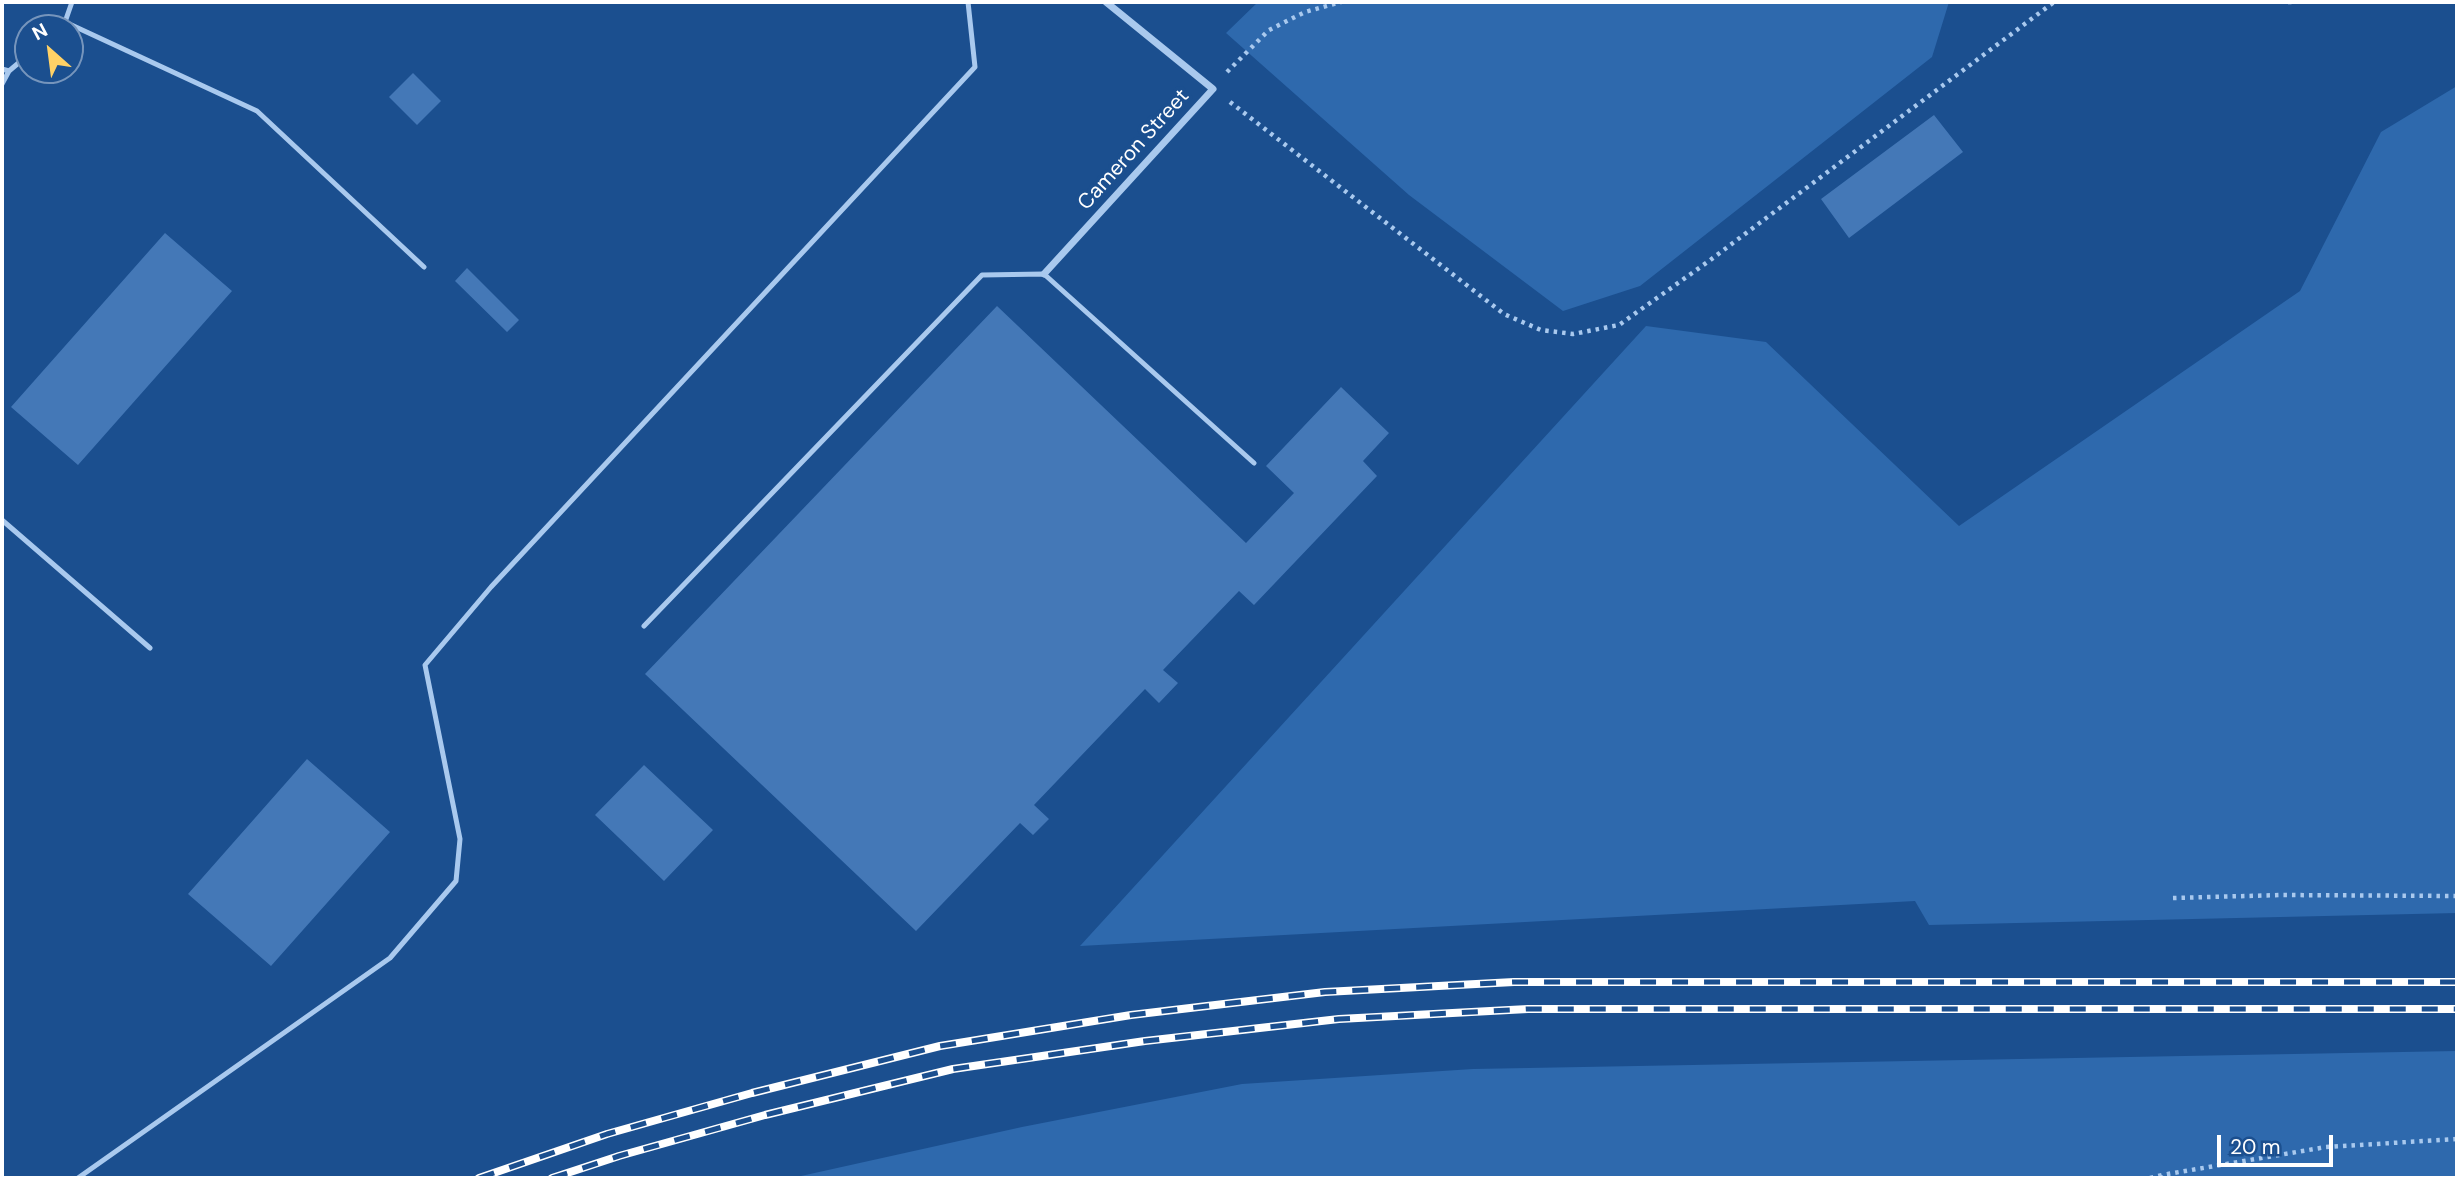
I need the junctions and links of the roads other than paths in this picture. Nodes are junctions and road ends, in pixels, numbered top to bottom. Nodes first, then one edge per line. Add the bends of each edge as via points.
1 (968, 2) edge
2 (1106, 2) edge
3 (84, 31) edge
4 (14, 67) edge
5 (2, 69) edge
6 (9, 71) junction
7 (2, 84) edge
8 (424, 267) dead end
9 (1044, 274) junction
10 (1254, 463) dead end
11 (2, 520) edge
12 (644, 626) dead end
13 (150, 648) dead end
14 (78, 1178) edge

1 - 14 lane via 975,67 425,664 460,839 456,881 390,958
2 - 9 street, Cameron Street via 1213,89
3 - 8 lane via 257,111
4 - 6 lane
5 - 6 lane
6 - 7 lane
9 - 10 lane
9 - 12 lane via 982,275
11 - 13 lane

